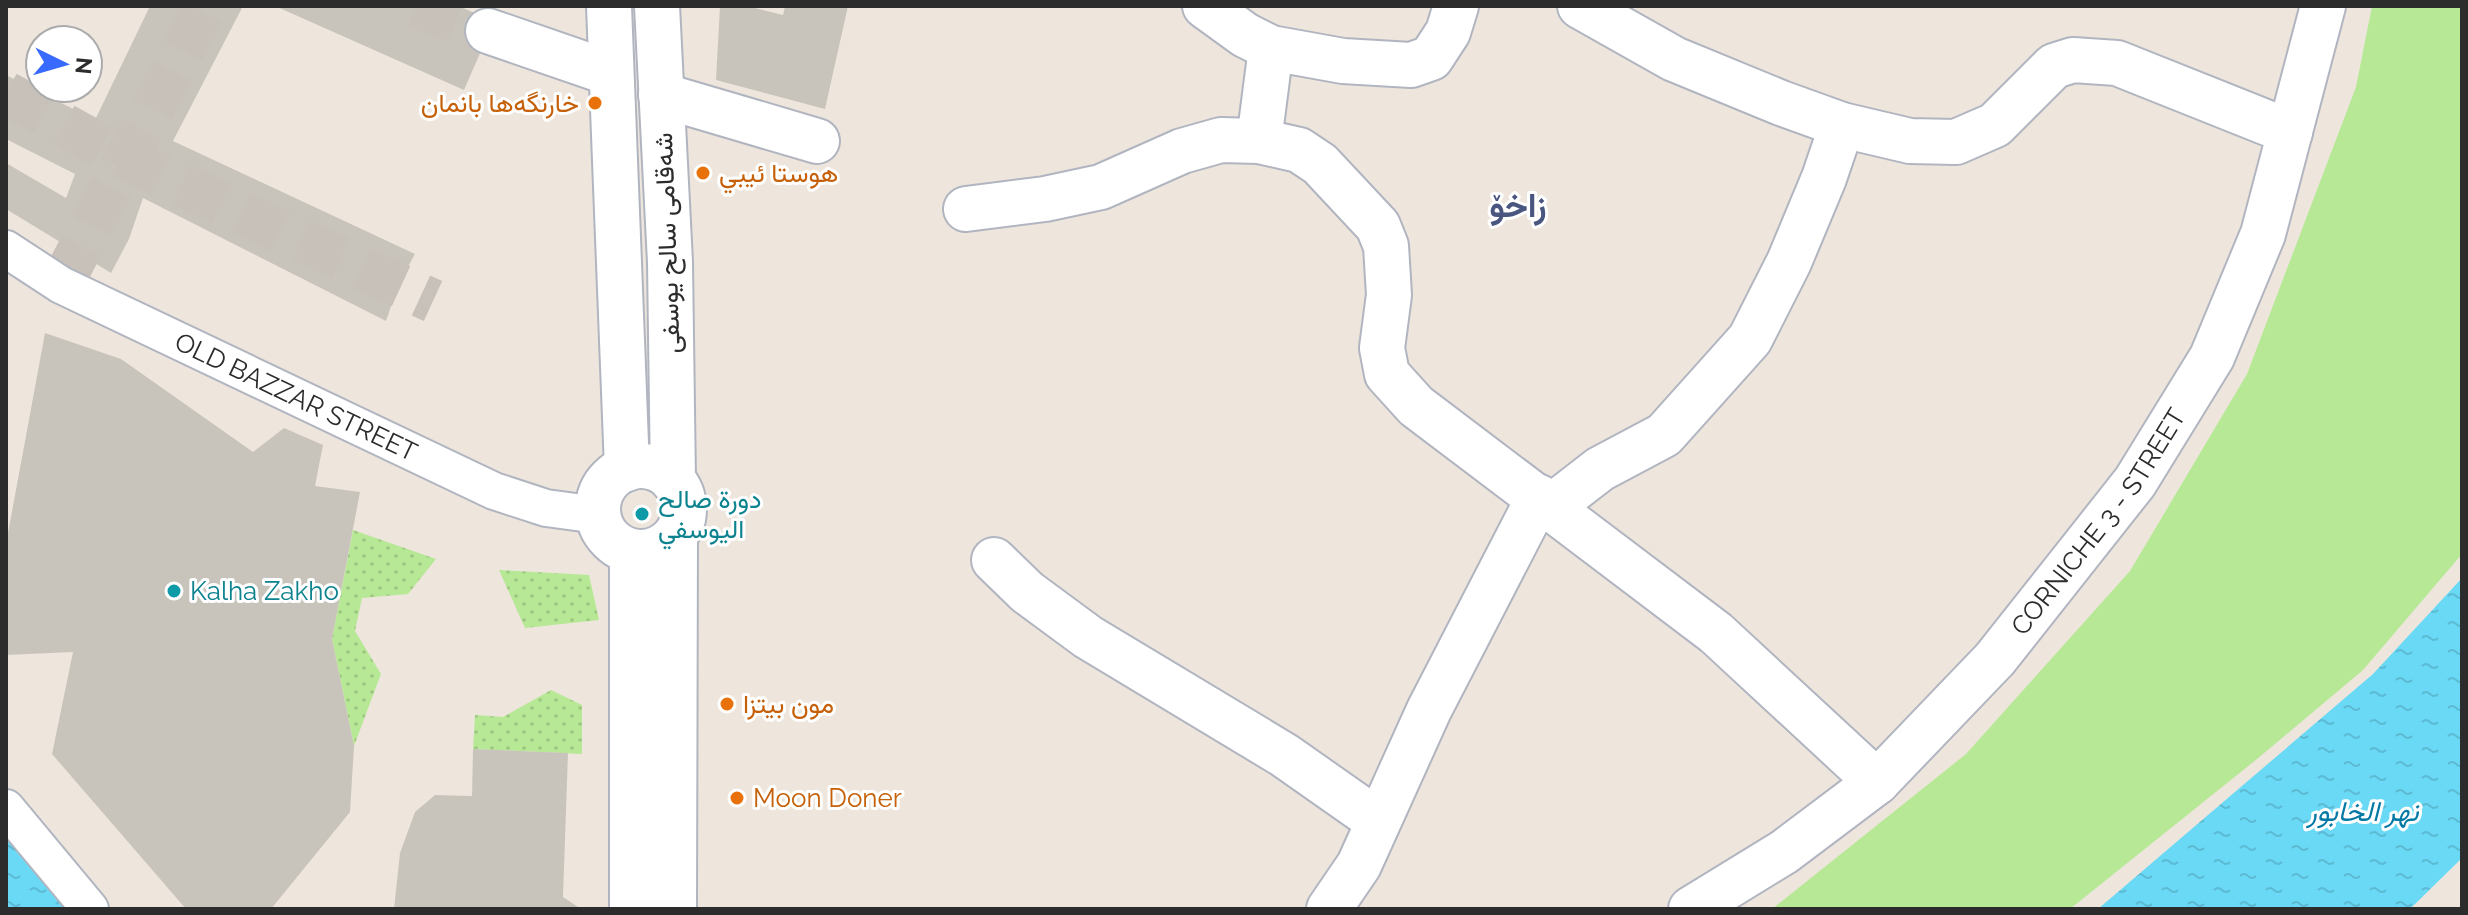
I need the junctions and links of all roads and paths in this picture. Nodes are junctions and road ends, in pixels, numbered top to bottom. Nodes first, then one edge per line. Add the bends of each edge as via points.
1 (609, 6) edge
2 (657, 6) edge
3 (1205, 6) edge
4 (1456, 6) edge
5 (1580, 6) edge
6 (2323, 6) edge
7 (488, 31) tunnel mouth
8 (1271, 48) junction
9 (610, 73) junction
10 (661, 95) junction
11 (1842, 125) junction
12 (2290, 132) junction
13 (817, 141) dead end
14 (1259, 141) junction
15 (966, 209) dead end
16 (6, 249) edge
17 (627, 469) junction
18 (673, 481) junction
19 (1545, 502) junction
20 (598, 515) junction
21 (675, 536) junction
22 (632, 552) junction
23 (994, 560) dead end
24 (1877, 782) junction
25 (6, 808) edge
26 (1378, 821) junction
27 (90, 909) edge
28 (632, 909) edge
29 (674, 909) edge
30 (1329, 909) edge
31 (1691, 909) edge

1 - 9 street, شەقامی سالح یوسفی
2 - 10 street, شەقامی سالح یوسفی
3 - 8 street
4 - 8 street via 1448,32 1431,58 1411,65 1343,61
5 - 11 street via 1674,59
6 - 12 street, CORNICHE 3 - STREET
7 - 9 street
8 - 14 street
9 - 17 street, شەقامی سالح یوسفی
10 - 13 street
10 - 18 street, شەقامی سالح یوسفی
11 - 12 street via 1910,141 1956,142 1995,125 2054,66 2073,60 2117,63
11 - 19 street via 1789,262 1750,339 1664,435
12 - 24 street, CORNICHE 3 - STREET via 2263,234 2212,357 2135,482 1995,659
14 - 15 street via 1221,140 1101,187
14 - 19 street via 1299,150 1320,164 1378,226 1386,246 1389,295 1382,348 1387,374 1416,406
16 - 20 street, OLD BAZZAR STREET via 61,285 494,491 546,508
17 - 18 street via 657,469
17 - 20 street via 601,492
18 - 21 street via 684,502
19 - 24 street via 1716,633
19 - 26 street via 1429,710
20 - 22 street via 609,539
21 - 22 street via 651,552
21 - 29 street
22 - 28 street
23 - 26 street via 1088,637 1284,755
24 - 31 street, CORNICHE 3 - STREET via 1784,852
25 - 27 street
26 - 30 street via 1359,865

